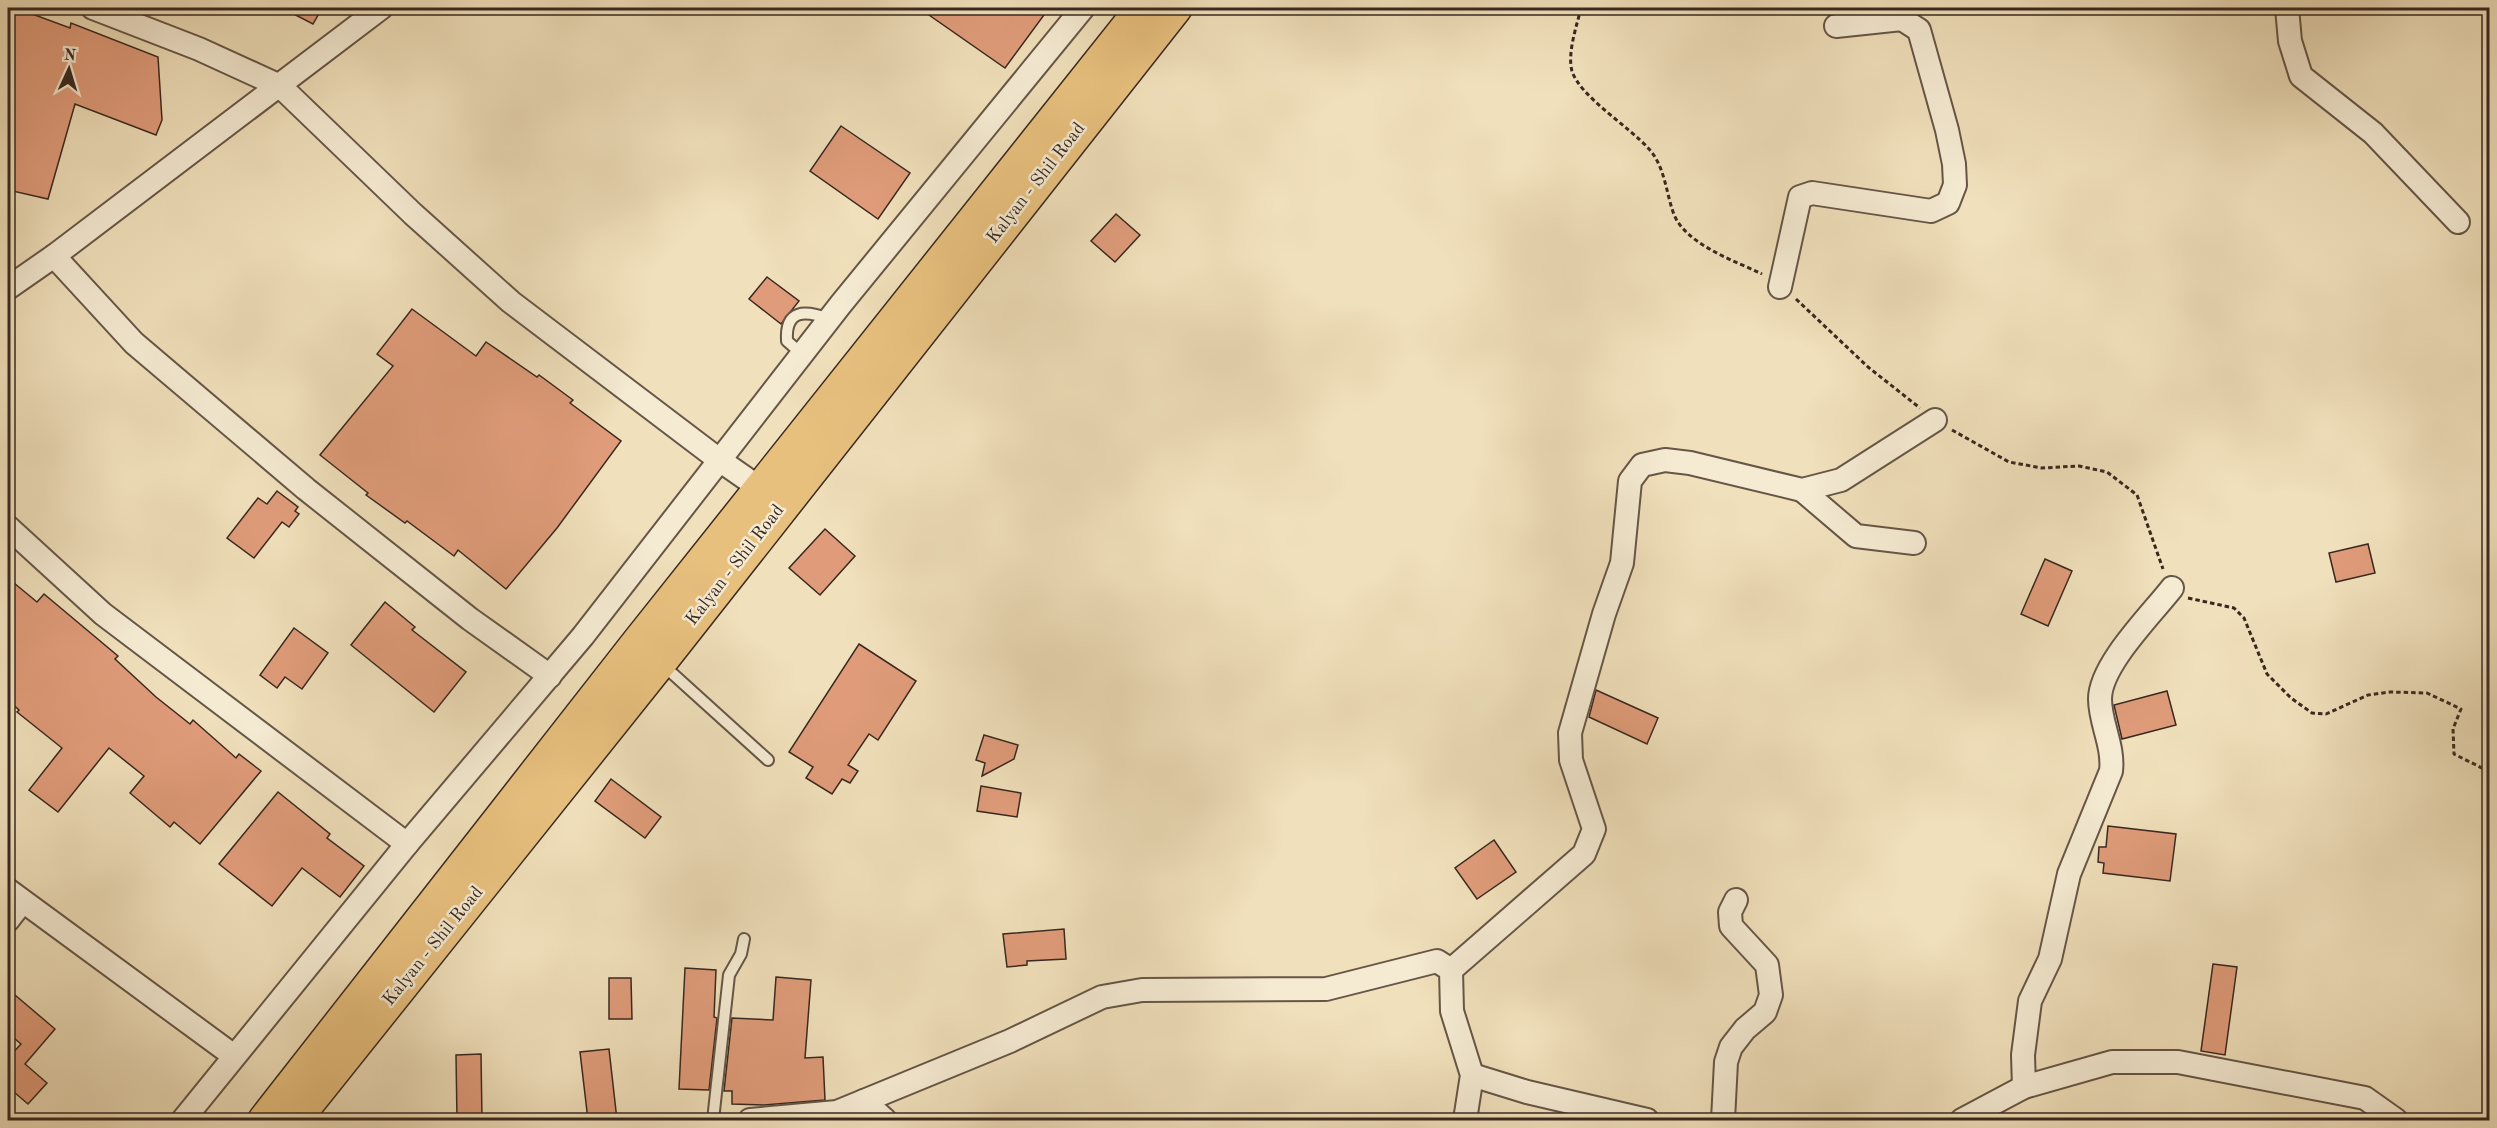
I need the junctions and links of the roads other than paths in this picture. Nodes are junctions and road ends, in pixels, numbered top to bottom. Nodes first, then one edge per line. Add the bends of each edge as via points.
1 (381, 8) edge
2 (1083, 8) edge
3 (1143, 8) edge
4 (1174, 8) edge
5 (2287, 8) edge
6 (104, 10) edge
7 (1900, 13) edge
8 (1836, 26) dead end
9 (280, 86) junction
10 (2458, 222) dead end
11 (54, 256) junction
12 (1780, 287) road end
13 (8, 288) edge
14 (1935, 420) road end
15 (718, 459) junction
16 (1802, 490) junction
17 (771, 496) junction
18 (8, 527) edge
19 (1914, 543) dead end
20 (2172, 588) road end
21 (649, 652) junction
22 (549, 676) junction
23 (768, 760) dead end
24 (407, 844) junction
25 (15, 896) edge
26 (1736, 900) dead end
27 (8, 921) edge
28 (744, 939) dead end
29 (1451, 970) junction
30 (234, 1056) junction
31 (1472, 1076) junction
32 (2024, 1087) junction
33 (864, 1101) junction
34 (183, 1120) edge
35 (265, 1120) edge
36 (294, 1120) edge
37 (713, 1120) edge
38 (750, 1120) edge
39 (885, 1120) edge
40 (1466, 1120) edge
41 (1647, 1120) edge
42 (1723, 1120) edge
43 (1962, 1120) edge
44 (2396, 1120) edge

1 - 9 street
2 - 15 street
3 - 17 main road, Kalyan - Shil Road
4 - 17 main road, Kalyan - Shil Road
5 - 10 street via 2290,41 2301,76 2373,133
6 - 9 street
7 - 8 street
7 - 12 street via 1919,30 1947,130 1955,185 1948,203 1931,211 1812,193 1800,197
9 - 11 street
9 - 15 street via 510,302
11 - 13 street
11 - 22 street via 134,343 297,482 470,620
14 - 16 street via 1841,480
15 - 17 street
15 - 22 street
16 - 19 street via 1856,536
16 - 29 street via 1665,459 1642,465 1630,481 1622,564 1570,733 1571,760 1594,829 1590,842 1584,854
17 - 21 main road, Kalyan - Shil Road
18 - 24 street via 103,614
20 - 32 street via 2112,662 2104,678 2100,699 2111,771 2069,874 2050,959 2030,1001 2023,1055
21 - 23 lane
21 - 35 main road, Kalyan - Shil Road
21 - 36 main road, Kalyan - Shil Road
22 - 24 street
24 - 30 street
25 - 27 street
25 - 30 street
26 - 42 street via 1730,912 1731,926 1767,965 1771,995 1765,1012 1731,1047 1726,1062
28 - 37 lane via 729,975
29 - 31 street via 1452,1011
29 - 33 street via 1437,961 1326,989 1142,990 1101,997 1010,1041
30 - 34 street
31 - 40 street
31 - 41 street
32 - 43 street
32 - 44 street via 2112,1062 2178,1062 2365,1098
33 - 38 street via 837,1112
33 - 39 street

